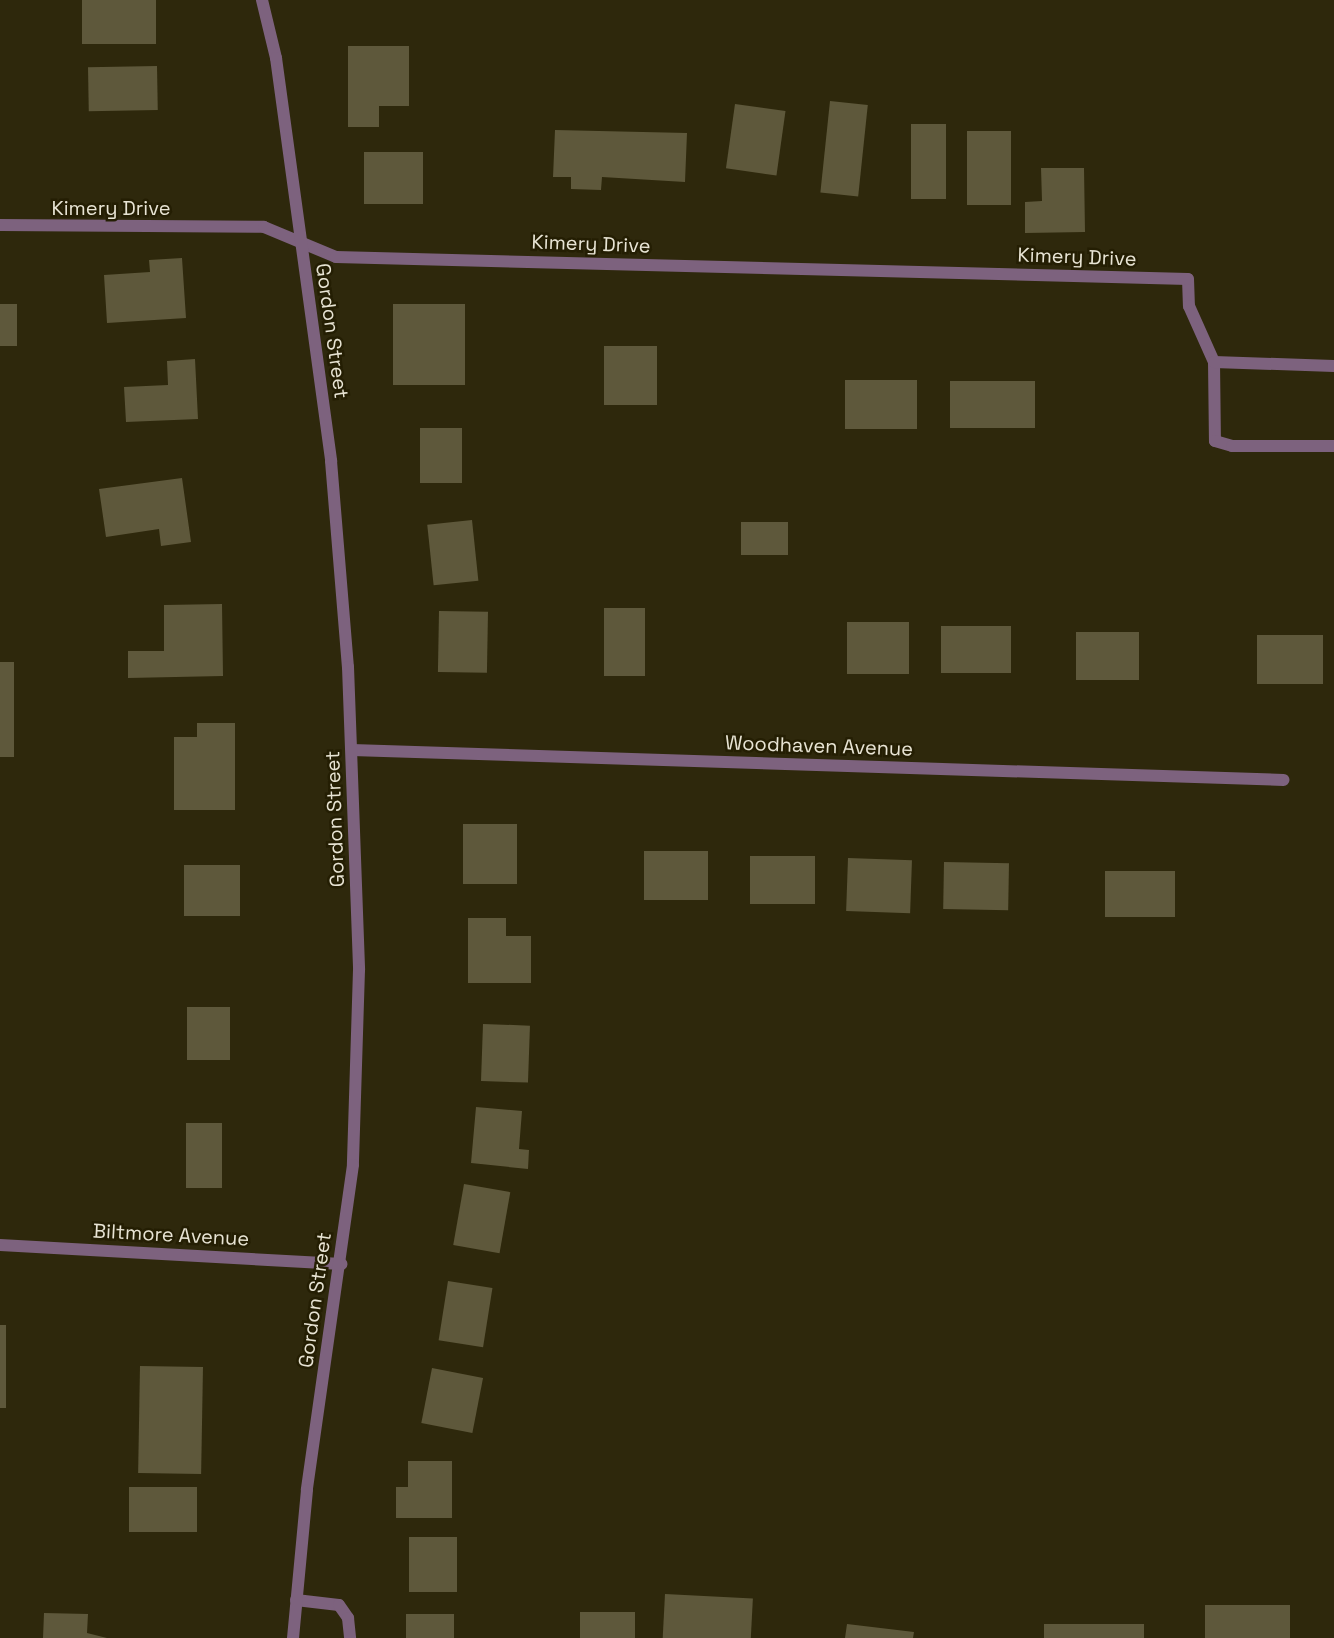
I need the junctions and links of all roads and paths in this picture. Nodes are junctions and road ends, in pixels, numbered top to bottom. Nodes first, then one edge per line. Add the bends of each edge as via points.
1 (262, 0) edge
2 (0, 225) edge
3 (299, 241) junction
4 (1214, 362) junction
5 (1334, 366) edge
6 (1334, 446) edge
7 (352, 750) junction
8 (1284, 780) dead end
9 (0, 1245) edge
10 (341, 1264) junction
11 (296, 1600) junction
12 (293, 1638) edge
13 (350, 1638) edge

1 - 3 street, Gordon Street via 276,58
2 - 3 street, Kimery Drive via 264,227
3 - 4 street, Kimery Drive via 336,257 1188,279 1189,306
3 - 7 street, Gordon Street via 331,461
4 - 5 street
4 - 6 street via 1215,441 1232,446
7 - 8 street, Woodhaven Avenue
7 - 10 street, Gordon Street via 358,1086
9 - 10 street, Biltmore Avenue
10 - 11 street, Gordon Street
11 - 12 street, Gordon Street
11 - 13 street via 339,1605 348,1618

